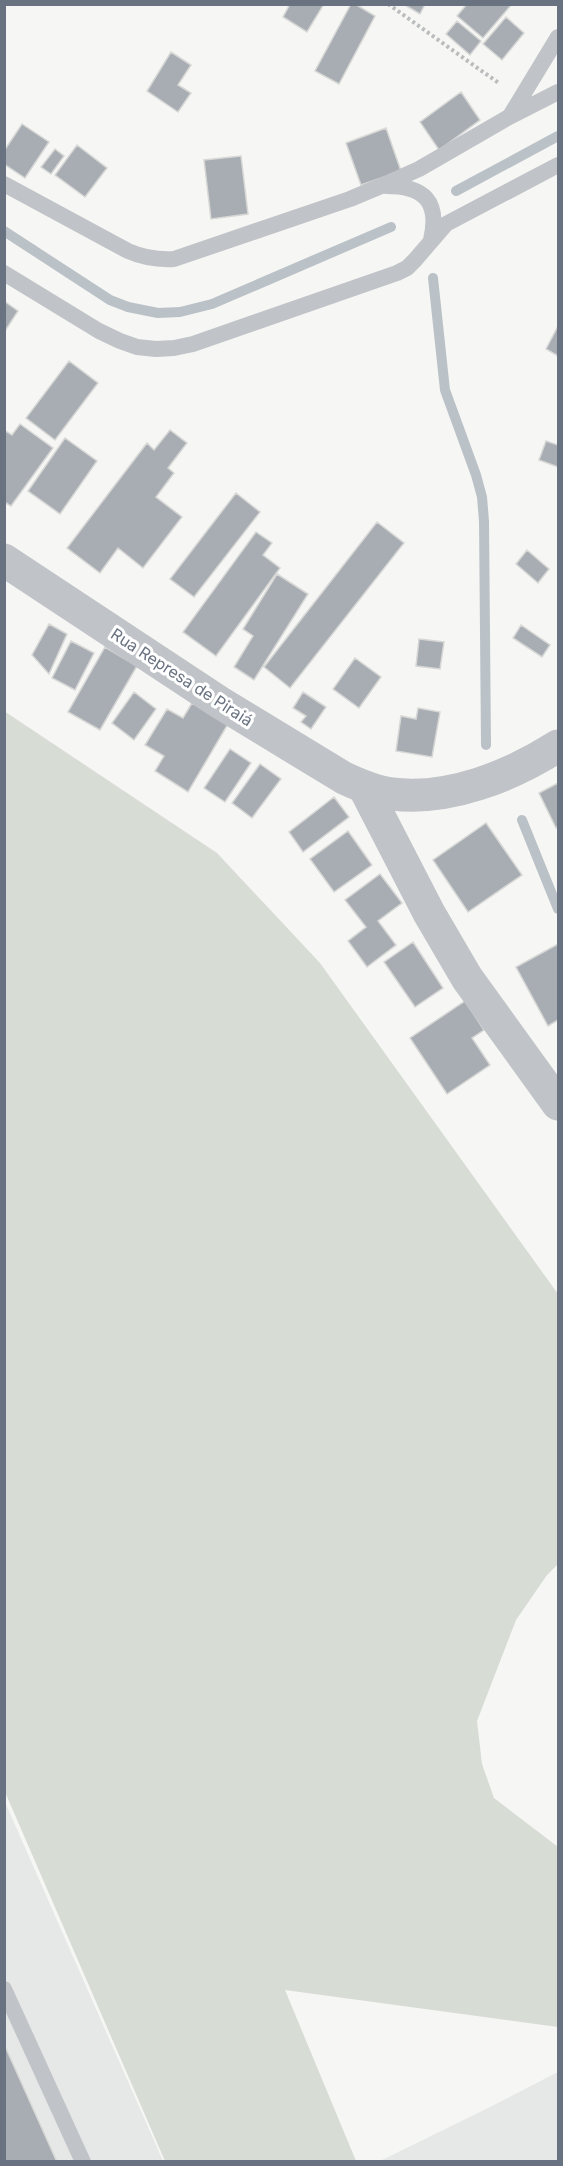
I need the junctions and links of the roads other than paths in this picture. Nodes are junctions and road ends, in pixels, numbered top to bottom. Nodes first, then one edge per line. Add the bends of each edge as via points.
1 (558, 37) edge
2 (558, 92) edge
3 (509, 117) junction
4 (558, 165) edge
5 (4, 184) edge
6 (381, 186) junction
7 (431, 241) junction
8 (4, 273) edge
9 (4, 560) edge
10 (558, 746) edge
11 (364, 787) junction
12 (558, 1104) edge
13 (4, 1989) edge
14 (83, 2162) edge

1 - 3 lane
2 - 3 lane
3 - 6 lane via 419,169
4 - 7 lane via 446,224
5 - 6 lane via 115,245 158,260 193,254
6 - 7 lane via 407,187 427,198 434,210
7 - 8 lane via 397,273 174,348 137,347 120,341
9 - 11 street, Rua Represa de Piraiá via 219,702
10 - 11 street, Rua Represa de Piraiá via 508,772 454,790 411,795
11 - 12 street via 418,894 467,978
13 - 14 lane

